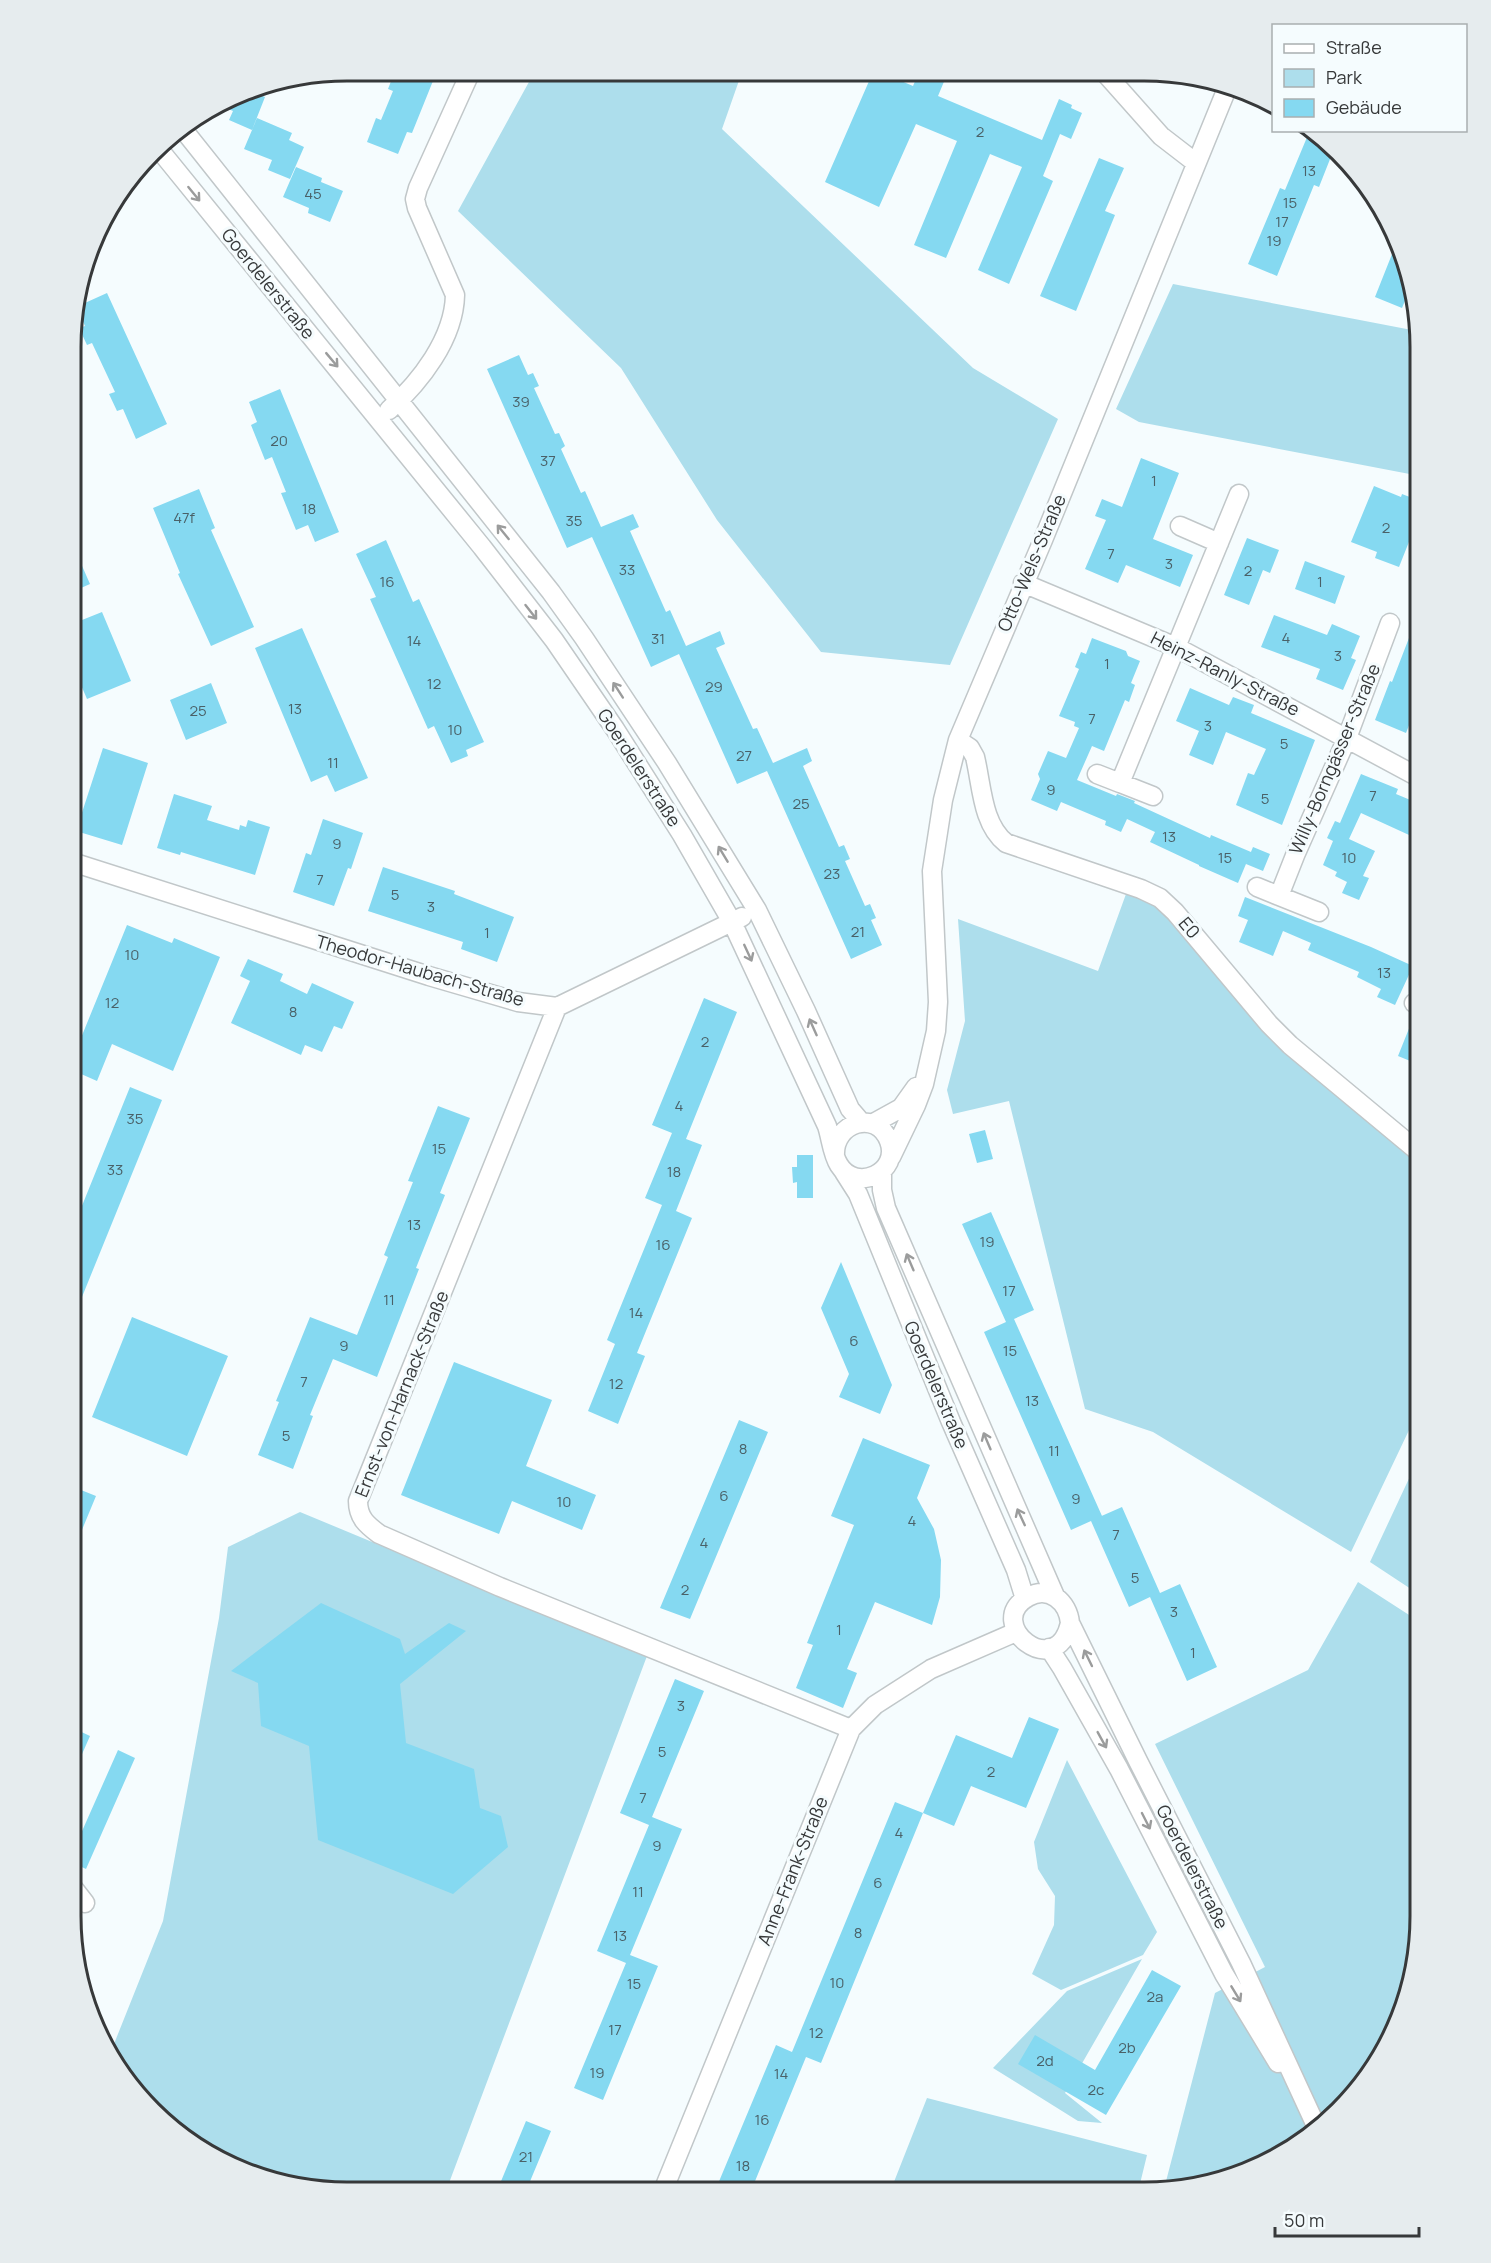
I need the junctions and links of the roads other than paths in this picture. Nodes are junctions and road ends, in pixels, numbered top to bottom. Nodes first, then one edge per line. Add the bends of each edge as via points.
1 (466, 81) edge
2 (1112, 81) edge
3 (1225, 94) edge
4 (187, 134) edge
5 (164, 155) edge
6 (1196, 164) junction
7 (398, 401) junction
8 (379, 419) junction
9 (1239, 494) dead end
10 (1180, 526) dead end
11 (1218, 543) junction
12 (1023, 583) junction
13 (1390, 623) dead end
14 (1176, 647) junction
15 (1347, 738) junction
16 (958, 740) junction
17 (1410, 773) edge
18 (1097, 774) dead end
19 (1120, 783) junction
20 (1153, 796) dead end
21 (81, 865) edge
22 (1257, 887) dead end
23 (1280, 896) junction
24 (757, 910) junction
25 (1318, 912) dead end
26 (732, 922) junction
27 (557, 1007) junction
28 (929, 1061) junction
29 (867, 1123) junction
30 (1410, 1145) edge
31 (835, 1156) junction
32 (886, 1165) junction
33 (844, 1172) junction
34 (1055, 1596) junction
35 (1024, 1599) junction
36 (1070, 1623) junction
37 (1016, 1632) junction
38 (1049, 1648) junction
39 (851, 1729) junction
40 (81, 1898) edge
41 (85, 1903) dead end
42 (1309, 2113) junction
43 (1313, 2121) edge
44 (667, 2182) edge

1 - 7 street via 416,199 454,295 454,306 438,350
2 - 6 street via 1161,136
3 - 6 street, Otto-Wels-Straße
4 - 7 street, Goerdelerstraße
5 -> 8 street, Goerdelerstraße
6 - 12 street, Otto-Wels-Straße
7 - 8 street
24 -> 7 street, Goerdelerstraße via 584,638
8 -> 26 street, Goerdelerstraße via 561,650 682,835
9 - 11 street
10 - 11 street
11 - 14 street
12 - 14 street, Heinz-Ranly-Straße
12 - 16 street, Otto-Wels-Straße
13 - 15 street, Willy-Borngässer-Straße
14 - 15 street, Heinz-Ranly-Straße
14 - 19 street
15 - 17 street, Heinz-Ranly-Straße
15 - 23 street, Willy-Borngässer-Straße
16 - 28 street, Otto-Wels-Straße via 943,800 932,871 938,1002
16 - 30 street, E0 via 975,757 990,824 997,835 1006,843 1160,898 1290,1045
18 - 19 street
19 - 20 street
21 - 27 street, Theodor-Haubach-Straße via 429,976 518,1002
22 - 23 street
23 - 25 street
24 - 26 street
29 -> 24 street, Goerdelerstraße via 850,1109
26 - 27 street
26 -> 31 street, Goerdelerstraße via 827,1126
27 - 39 street, Ernst-von-Harnack-Straße via 357,1501 360,1514 380,1534 500,1587
28 - 29 street, Otto-Wels-Straße via 901,1108
28 - 32 street, Otto-Wels-Straße via 916,1105
29 - 31 street via 843,1130 836,1142
29 - 32 street, Goerdelerstraße via 885,1134 891,1149
31 - 33 street, Goerdelerstraße
32 - 33 street via 873,1177 863,1179
34 -> 32 street, Goerdelerstraße via 886,1208 882,1190
33 - 35 street, Goerdelerstraße via 858,1194 1016,1570
34 - 35 street via 1039,1593
34 - 36 street, Goerdelerstraße via 1066,1608
35 - 37 street via 1015,1614
36 - 38 street via 1064,1639
42 -> 36 street, Goerdelerstraße via 1241,1963
37 - 38 street via 1033,1648
37 - 39 street, Anne-Frank-Straße via 931,1669 875,1705
38 -> 42 street, Goerdelerstraße via 1119,1769 1224,1974
39 - 44 street, Anne-Frank-Straße
40 - 41 street
42 - 43 street, Goerdelerstraße

